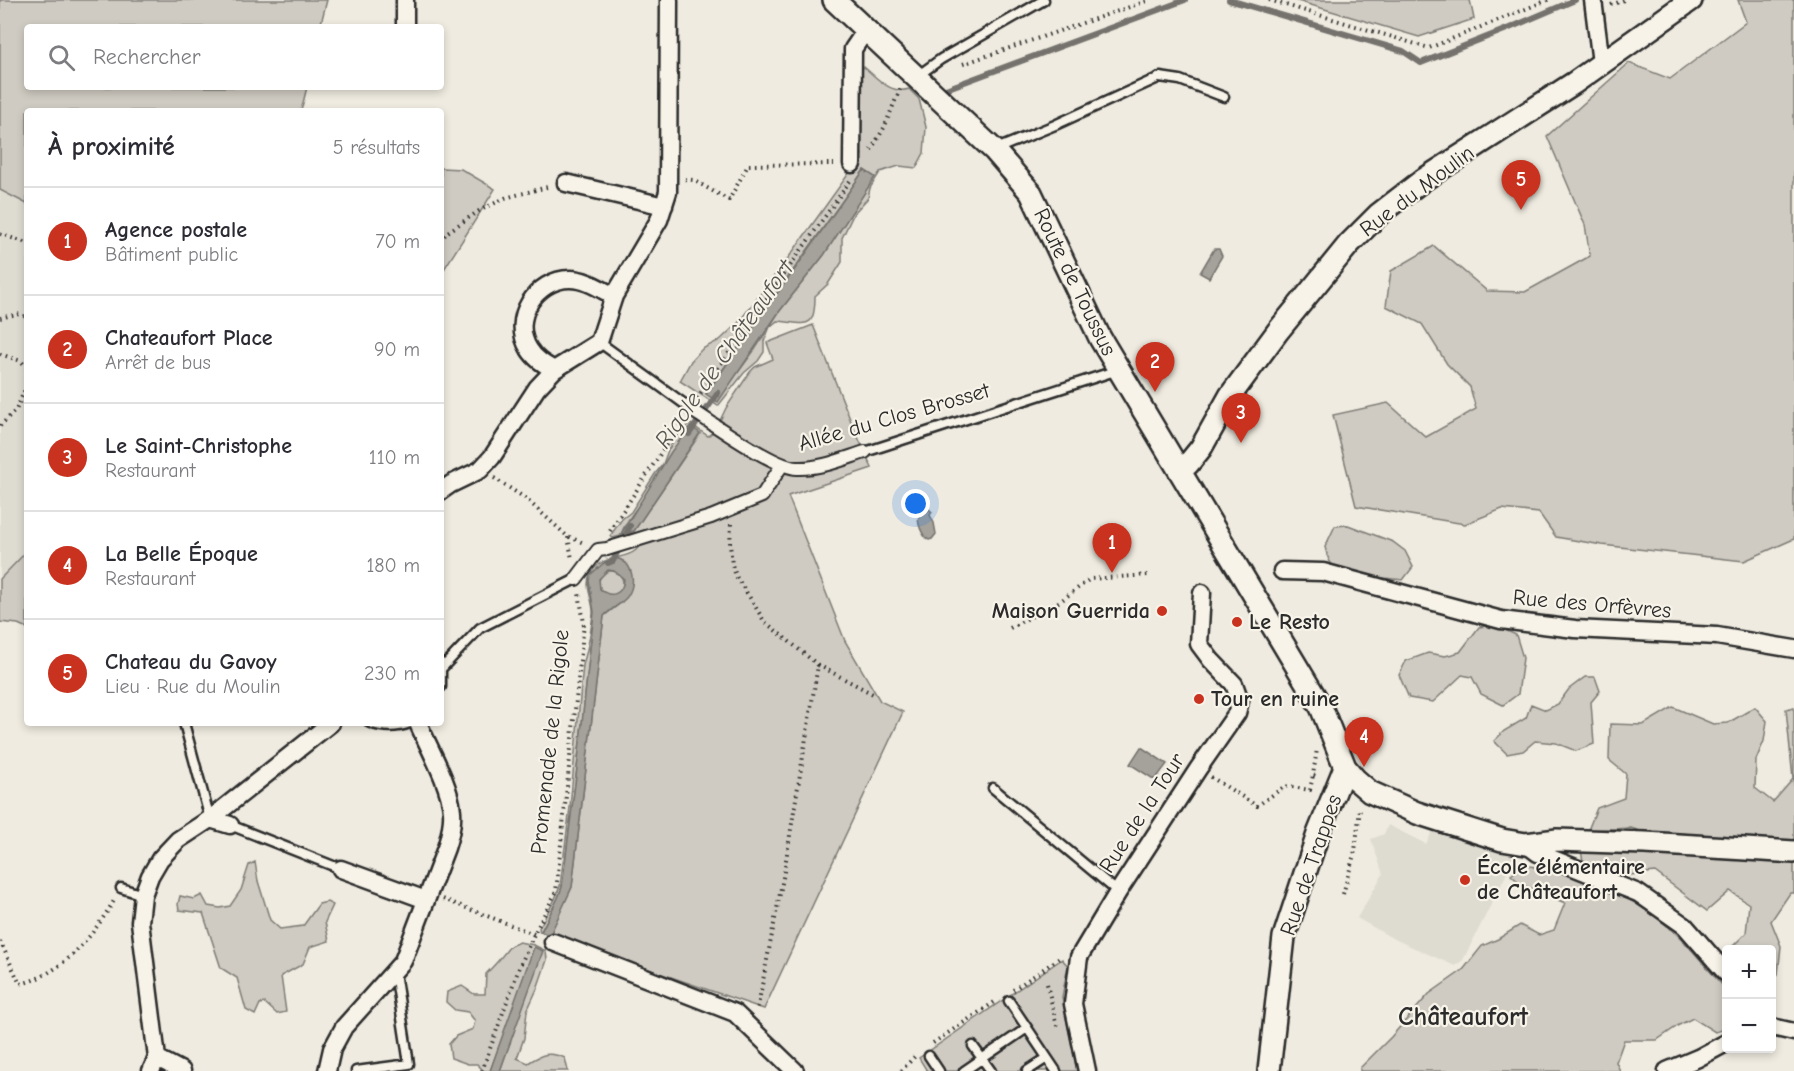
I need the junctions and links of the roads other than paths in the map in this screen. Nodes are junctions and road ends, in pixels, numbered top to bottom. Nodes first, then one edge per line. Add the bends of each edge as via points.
1 (405, 0) edge
2 (669, 0) edge
3 (834, 0) edge
4 (1044, 0) edge
5 (1691, 0) edge
6 (1593, 4) edge
7 (405, 24) edge
8 (866, 30) junction
9 (1601, 63) junction
10 (917, 79) junction
11 (1224, 96) dead end
12 (994, 150) junction
13 (857, 163) road end
14 (566, 183) road end
15 (664, 206) junction
16 (614, 296) junction
17 (599, 342) junction
18 (1118, 369) junction
19 (554, 370) junction
20 (691, 409) joint
21 (865, 452) joint
22 (782, 465) junction
23 (1180, 469) junction
24 (444, 489) edge
25 (1282, 571) dead end
26 (576, 579) joint
27 (1202, 593) dead end
28 (1794, 650) edge
29 (444, 663) edge
30 (185, 726) edge
31 (328, 726) edge
32 (384, 726) edge
33 (403, 726) edge
34 (419, 726) edge
35 (1345, 767) junction
36 (993, 788) dead end
37 (210, 819) junction
38 (230, 825) joint
39 (1526, 844) junction
40 (1794, 852) edge
41 (341, 869) joint
42 (121, 888) road end
43 (1118, 892) junction
44 (143, 896) junction
45 (427, 897) junction
46 (553, 942) dead end
47 (1722, 968) edge
48 (394, 971) junction
49 (1009, 1001) dead end
50 (1027, 1028) junction
51 (1776, 1028) edge
52 (1794, 1032) edge
53 (1722, 1045) edge
54 (974, 1046) dead end
55 (929, 1056) dead end
56 (982, 1058) junction
57 (1047, 1058) junction
58 (154, 1064) edge
59 (1054, 1070) edge
60 (182, 1071) edge
61 (327, 1071) edge
62 (356, 1071) edge
63 (795, 1071) edge
64 (939, 1071) edge
65 (964, 1071) edge
66 (991, 1071) edge
67 (1027, 1071) edge
68 (1087, 1071) edge
69 (1269, 1071) edge
70 (1667, 1071) edge

1 - 7 street
2 - 15 street via 668,192
3 - 8 street, Route de Toussus
4 - 10 lane via 941,59
5 - 9 street, Rue du Moulin
6 - 9 street
8 - 10 street, Route de Toussus
8 - 13 street via 853,49
9 - 23 street, Rue du Moulin via 1450,162 1379,214 1349,244 1278,331 1230,396 1201,448
10 - 12 street, Route de Toussus
11 - 12 lane via 1160,77
12 - 18 street, Route de Toussus via 1031,193
14 - 15 street
15 - 16 street
16 - 17 street
16 - 19 street via 571,279 549,284 535,294 523,322 525,340 539,361
17 - 19 street
17 - 20 lane, Allée du Clos Brosset
18 - 21 lane, Allée du Clos Brosset
18 - 23 street, Route de Toussus
19 - 24 street via 480,470
20 - 22 street, Allée du Clos Brosset
21 - 22 street, Allée du Clos Brosset via 821,466
22 - 26 street via 762,496 711,517 602,549
23 - 35 street, Route de Toussus via 1321,707
25 - 28 street, Rue des Orfèvres via 1323,572 1501,620 1575,629 1717,636
26 - 29 lane via 480,628
27 - 43 street, Rue de la Tour via 1199,644 1234,684 1240,701 1237,713
30 - 37 lane
31 - 37 street
32 - 33 lane
34 - 45 street via 449,794 452,811 451,831
35 - 39 street via 1370,792 1412,810 1502,840
35 - 69 street, Rue de Trappes via 1284,937
36 - 43 lane
37 - 38 street
37 - 44 street via 178,840 160,859
38 - 41 lane
39 - 40 street via 1594,841
39 - 47 street via 1538,853 1638,893 1685,926
41 - 45 street
42 - 44 lane
43 - 68 street, Rue de la Tour via 1079,957 1073,1004
44 - 58 street via 140,922
45 - 48 street via 403,961
46 - 63 street via 735,1013
48 - 61 street via 344,1027 332,1049
48 - 62 lane via 409,1064
49 - 50 lane
50 - 56 lane
50 - 57 lane
51 - 52 street
53 - 70 street
54 - 56 lane
55 - 64 lane
56 - 65 lane
56 - 66 lane
57 - 59 lane
57 - 67 lane
58 - 60 street

